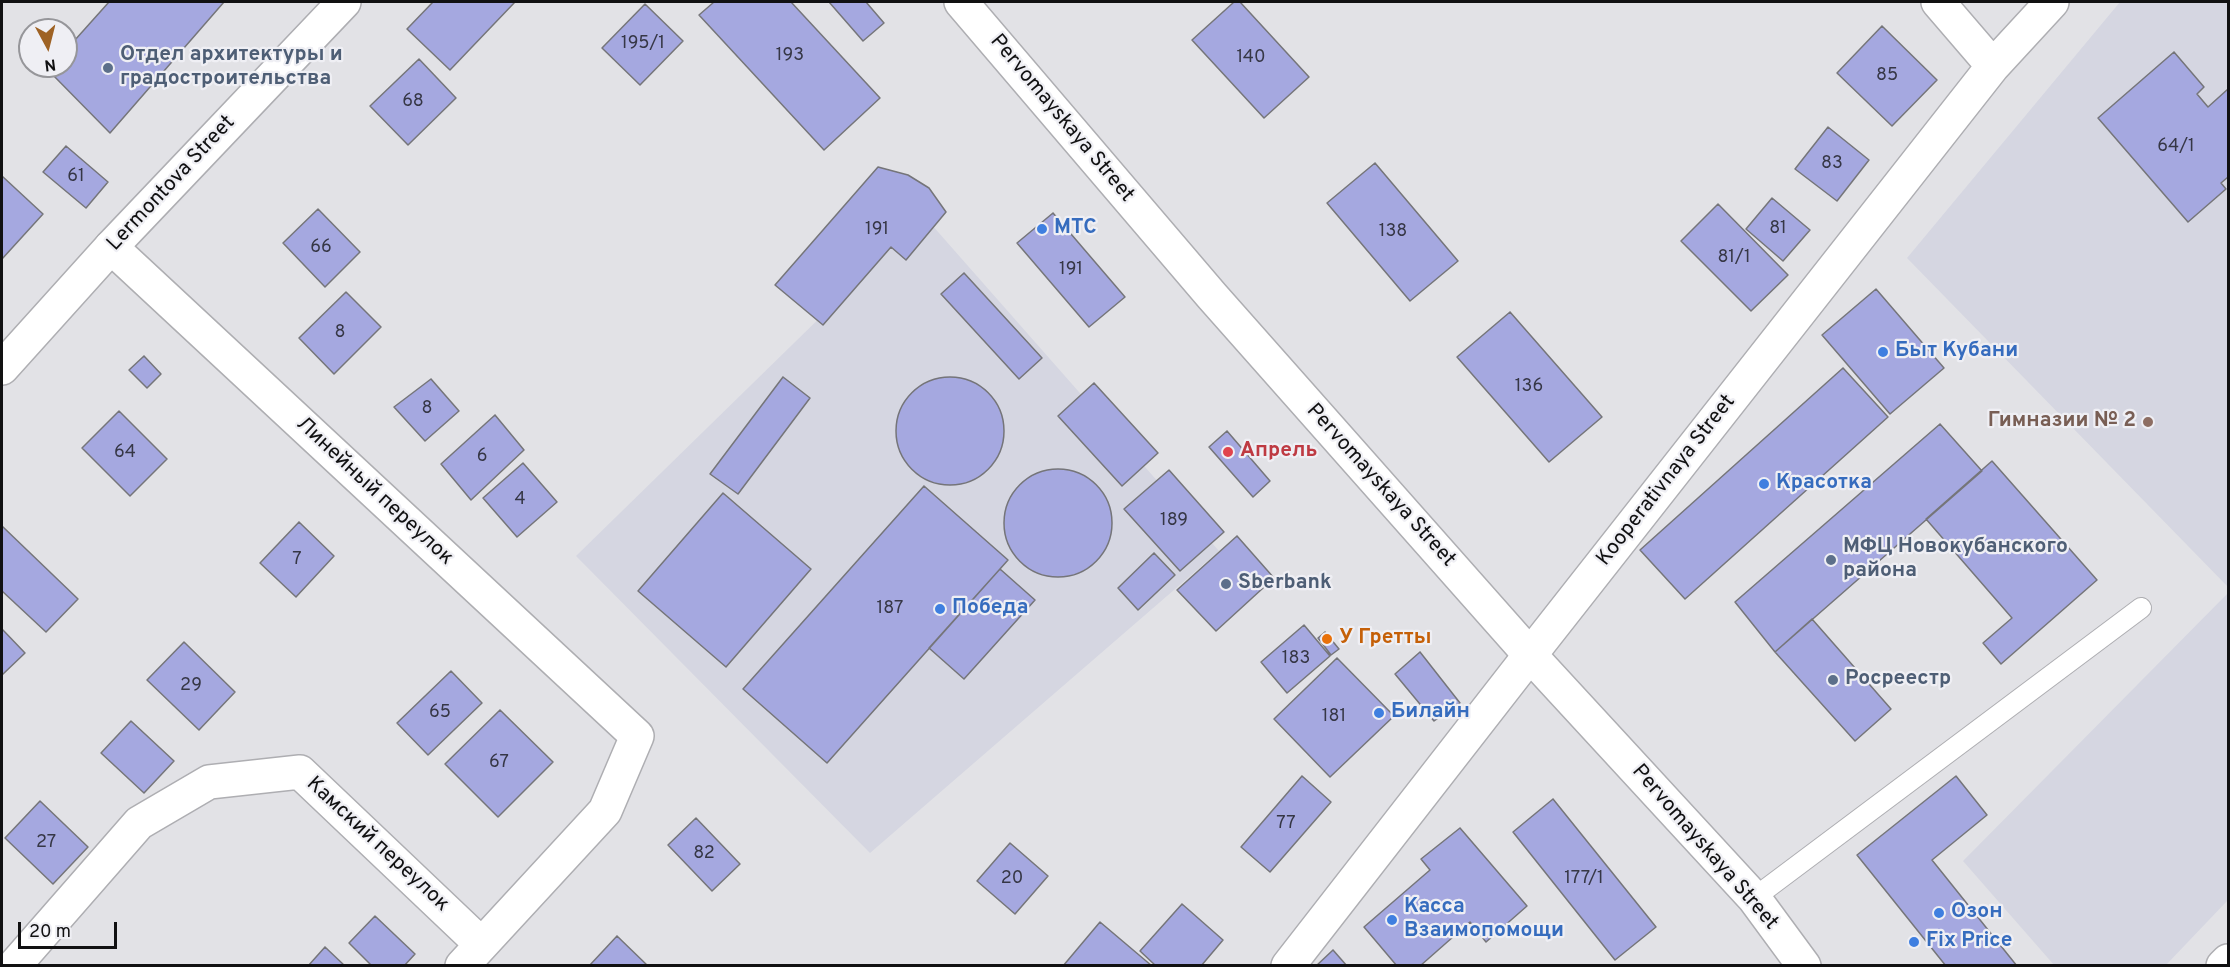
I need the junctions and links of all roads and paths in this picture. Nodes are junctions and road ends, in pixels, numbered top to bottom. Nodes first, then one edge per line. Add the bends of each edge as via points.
1 (344, 2) edge
2 (961, 2) edge
3 (1938, 2) edge
4 (2052, 2) edge
5 (1993, 66) junction
6 (111, 247) junction
7 (2, 368) edge
8 (2141, 608) dead end
9 (1530, 655) junction
10 (1754, 898) junction
11 (472, 955) edge
12 (2229, 961) edge
13 (14, 966) edge
14 (1288, 966) edge
15 (1804, 966) edge
16 (2223, 966) edge

1 - 6 street, Lermontova Street
2 - 9 street, Pervomayskaya Street via 1212,296
3 - 5 street
4 - 5 street, Kooperativnaya Street
5 - 9 street, Kooperativnaya Street
6 - 7 street, Lermontova Street
6 - 11 street, Линейный переулок via 637,736 605,811
8 - 10 lane
9 - 10 street, Pervomayskaya Street
9 - 14 street, Kooperativnaya Street
10 - 15 street, Pervomayskaya Street
11 - 13 street, Камский переулок via 300,772 209,782 139,823
12 - 16 street

